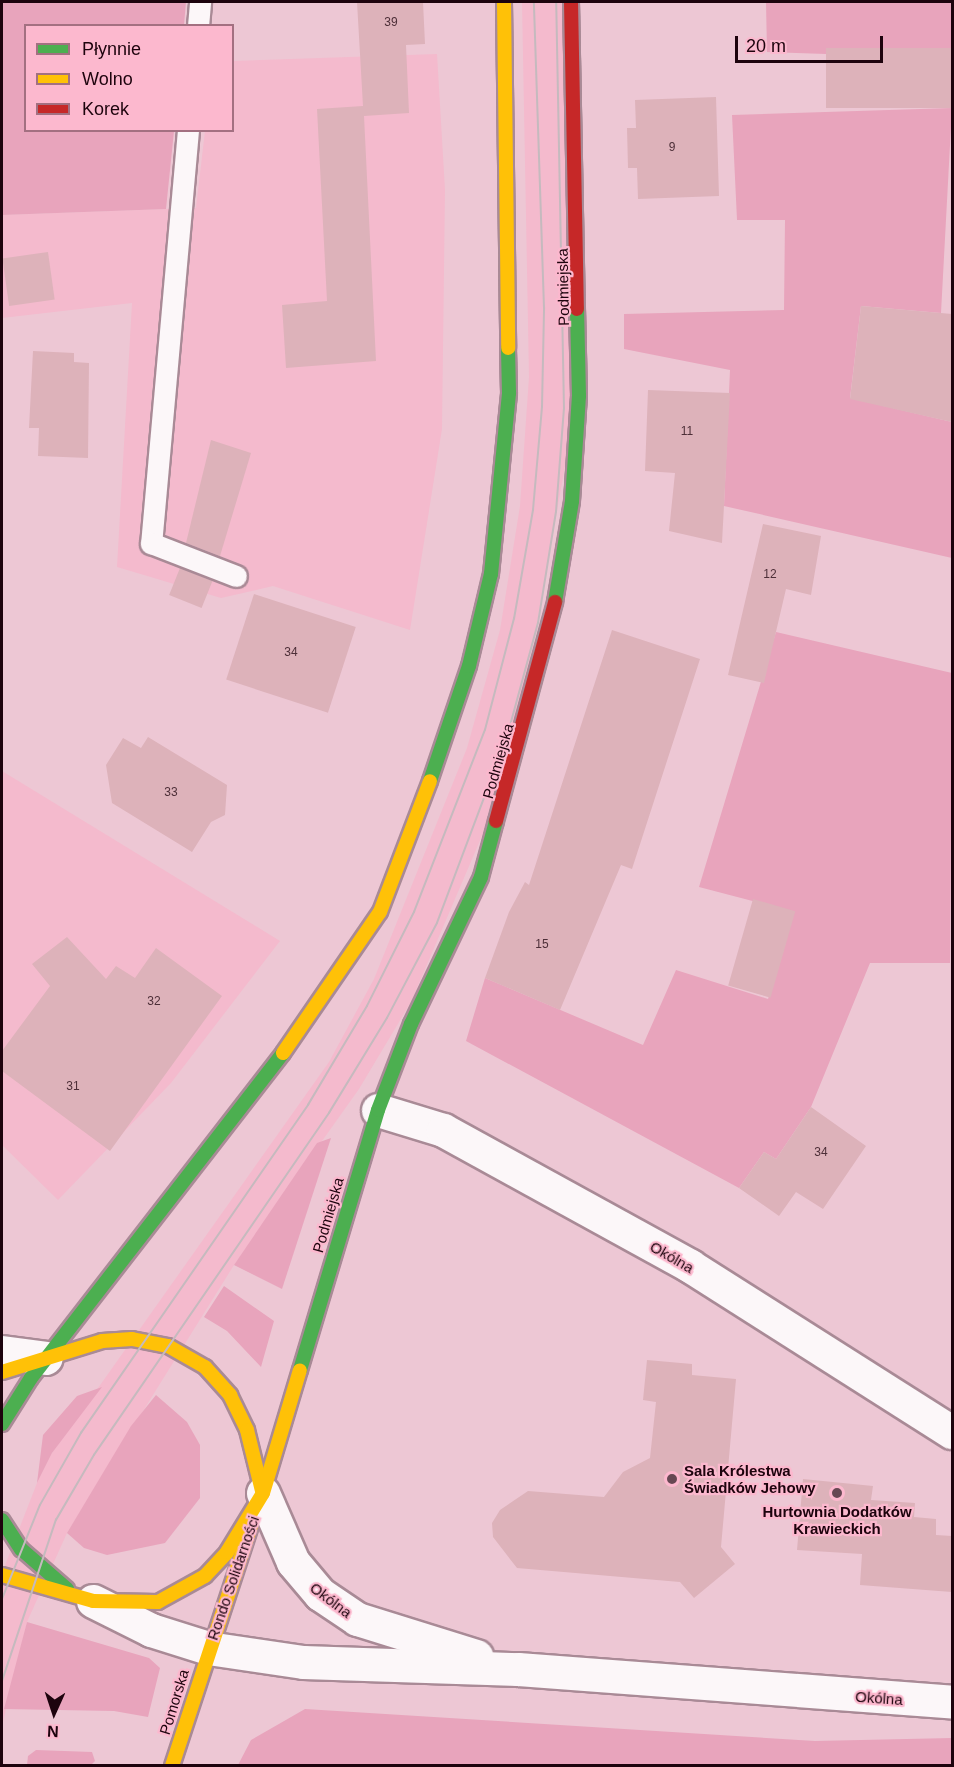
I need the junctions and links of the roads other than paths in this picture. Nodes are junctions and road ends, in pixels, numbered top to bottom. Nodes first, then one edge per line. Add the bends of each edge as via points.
1 (200, 2) edge
2 (504, 2) edge
3 (571, 2) edge
4 (198, 24) edge
5 (189, 132) edge
6 (236, 576) dead end
7 (378, 1110) junction
8 (2, 1352) edge
9 (46, 1358) junction
10 (2, 1372) edge
11 (2, 1424) edge
12 (952, 1432) edge
13 (263, 1493) junction
14 (2, 1520) edge
15 (2, 1575) edge
16 (93, 1601) junction
17 (208, 1648) junction
18 (518, 1669) junction
19 (952, 1702) edge
20 (172, 1766) edge

1 - 4 lane
2 - 9 main road via 509,393 491,574 469,666 440,753 380,912 325,997 163,1212
3 - 7 main road, Podmiejska via 580,317 576,451 565,556 541,671 481,877 411,1024
5 - 6 lane via 151,543
7 - 12 street, Okólna via 443,1130 690,1266
7 - 13 main road, Podmiejska
8 - 9 street
9 - 10 main road
9 - 11 main road
9 - 13 main road via 102,1341 132,1339 168,1346 192,1358 218,1380 240,1411
13 - 16 main road, Rondo Solidarności via 227,1552 190,1587 158,1602
13 - 17 main road, Rondo Solidarności
13 - 18 street, Okólna via 305,1580 338,1608 357,1619
14 - 16 main road via 38,1566
15 - 16 main road, Rondo Solidarności
16 - 17 street, Rondo Solidarności via 151,1630
17 - 18 street, Okólna via 303,1662
17 - 20 main road, Pomorska
18 - 19 street, Okólna

